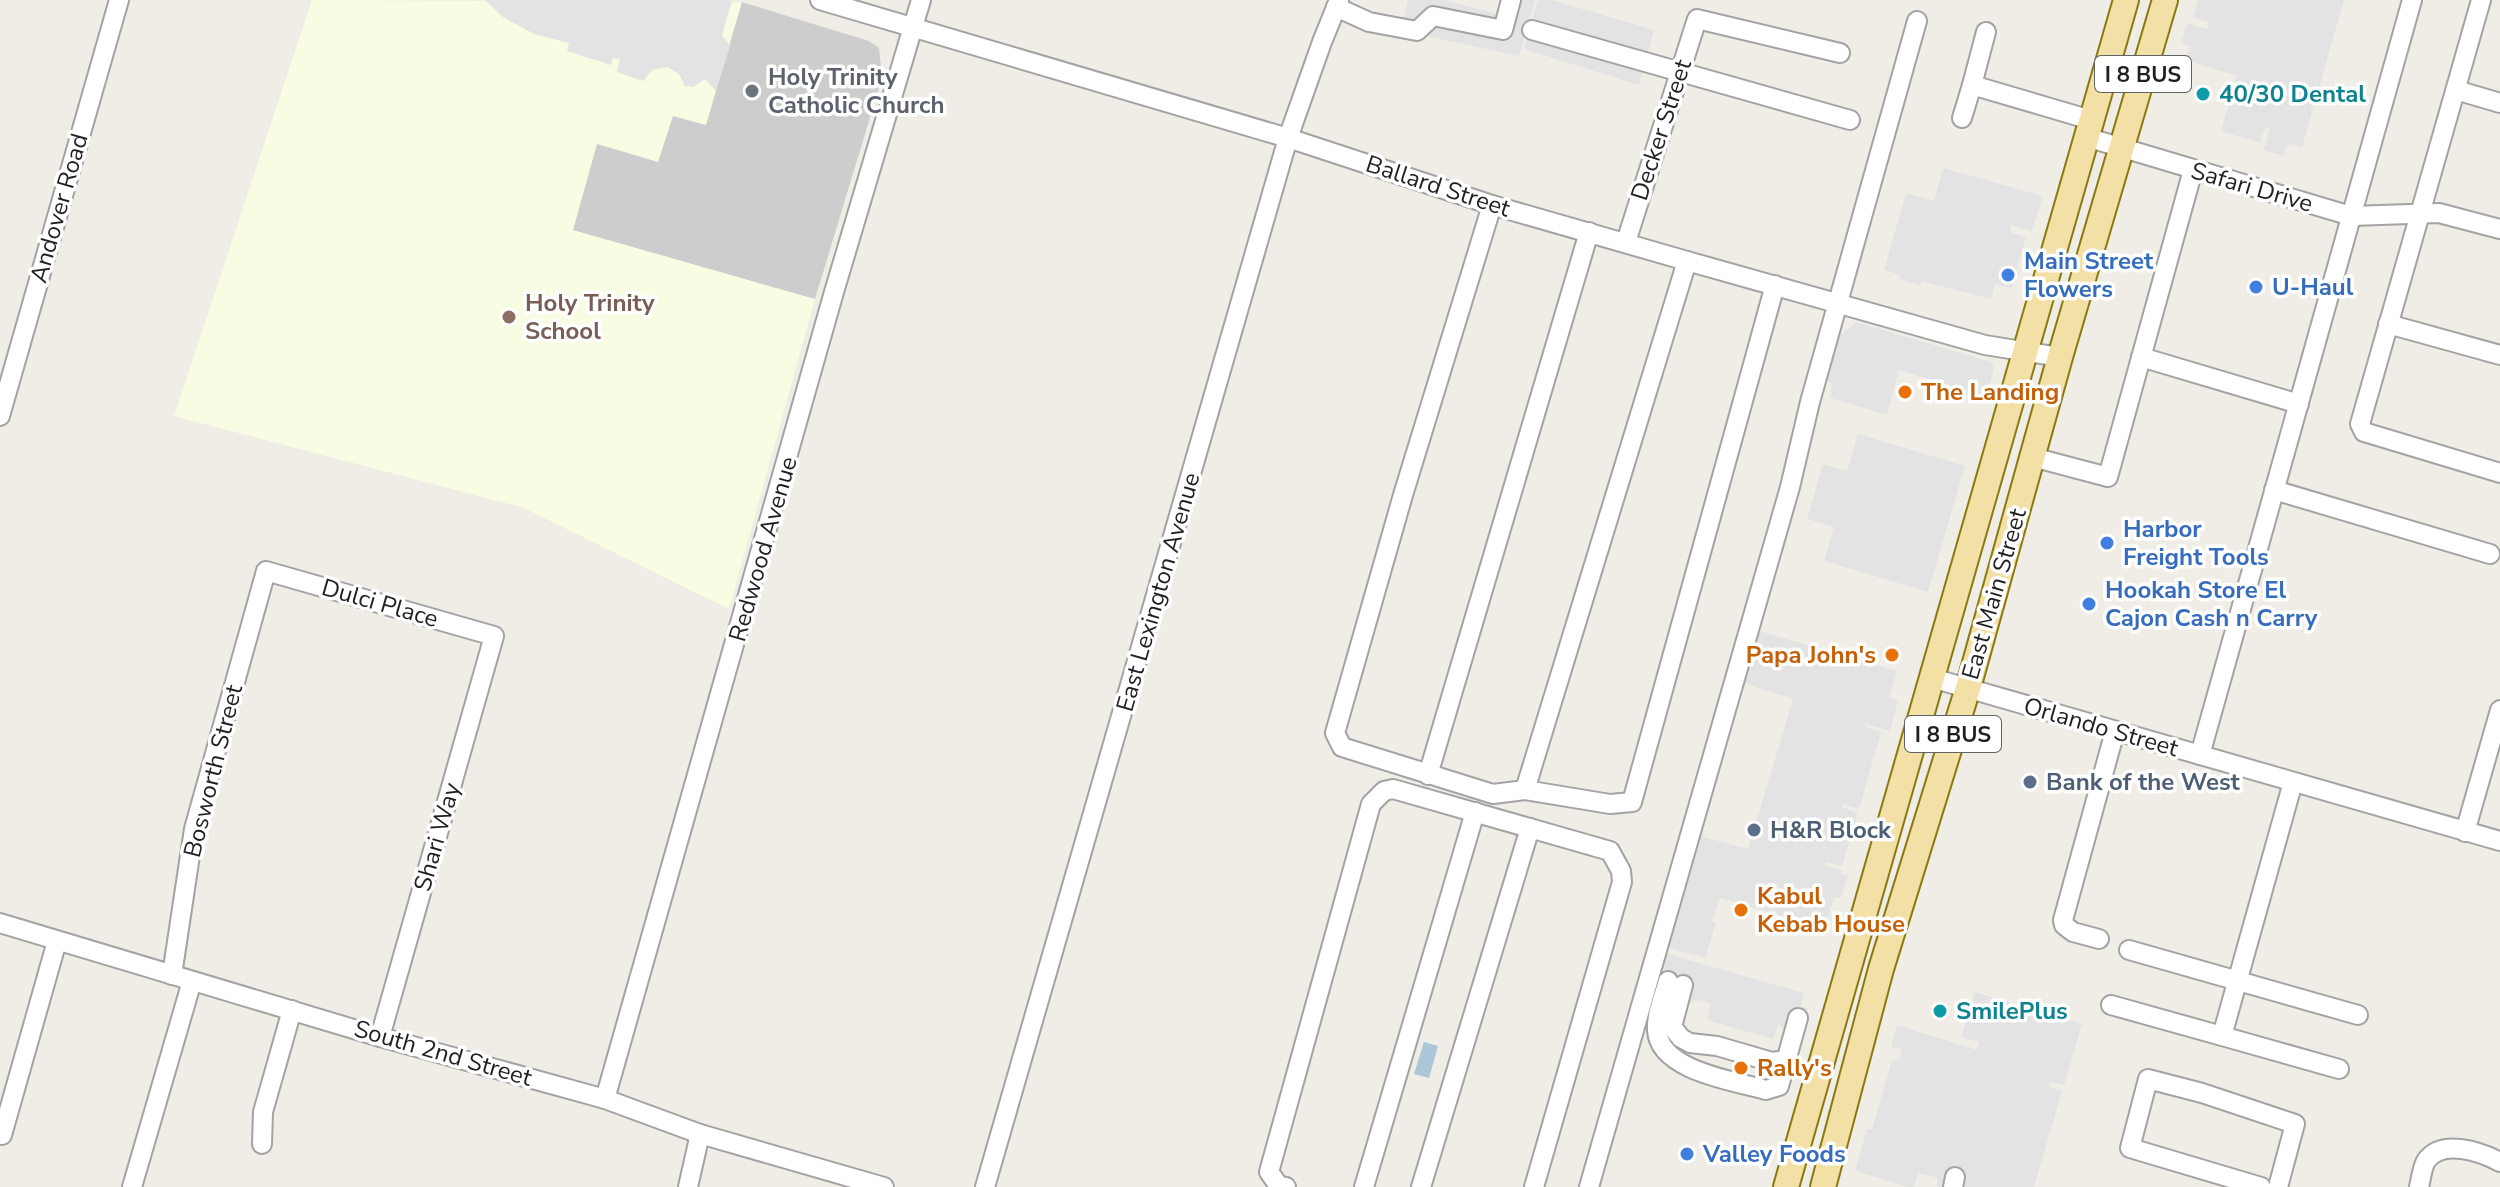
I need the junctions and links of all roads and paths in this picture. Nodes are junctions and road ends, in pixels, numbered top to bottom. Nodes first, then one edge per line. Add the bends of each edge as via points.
1 (119, 0) edge
2 (820, 0) edge
3 (921, 0) edge
4 (1511, 0) edge
5 (2126, 0) edge
6 (2165, 0) edge
7 (2412, 0) edge
8 (2481, 0) edge
9 (1338, 4) edge
10 (1917, 21) dead end
11 (914, 26) junction
12 (1532, 30) dead end
13 (1986, 32) dead end
14 (1840, 53) dead end
15 (1680, 71) junction
16 (1972, 85) junction
17 (2456, 90) junction
18 (2500, 103) edge
19 (1962, 118) dead end
20 (1850, 120) dead end
21 (2088, 128) junction
22 (1288, 138) junction
23 (2122, 148) junction
24 (2193, 170) junction
25 (1492, 205) junction
26 (2421, 212) junction
27 (2351, 216) junction
28 (2500, 229) edge
29 (1589, 232) junction
30 (1626, 242) junction
31 (1687, 261) junction
32 (1775, 285) junction
33 (1838, 303) junction
34 (2388, 324) junction
35 (2026, 352) junction
36 (2500, 355) edge
37 (2060, 357) junction
38 (2141, 357) junction
39 (2299, 404) junction
40 (0, 416) edge
41 (2032, 457) junction
42 (2500, 473) edge
43 (2274, 490) junction
44 (2490, 554) dead end
45 (266, 571) joint
46 (494, 636) joint
47 (1932, 678) junction
48 (1968, 688) junction
49 (2500, 710) edge
50 (2115, 731) junction
51 (2200, 755) junction
52 (1428, 775) junction
53 (2293, 782) junction
54 (1525, 790) junction
55 (1475, 812) junction
56 (1530, 828) junction
57 (2465, 832) junction
58 (2500, 841) edge
59 (0, 923) edge
60 (2099, 939) dead end
61 (57, 941) junction
62 (2129, 950) dead end
63 (172, 975) junction
64 (192, 981) junction
65 (2237, 981) junction
66 (2111, 1005) dead end
67 (292, 1010) junction
68 (2358, 1015) dead end
69 (1798, 1018) dead end
70 (1832, 1028) junction
71 (1864, 1034) junction
72 (2222, 1036) junction
73 (380, 1037) junction
74 (1787, 1060) junction
75 (2339, 1069) dead end
76 (605, 1099) junction
77 (700, 1134) junction
78 (2, 1135) dead end
79 (262, 1144) dead end
80 (2500, 1162) edge
81 (2212, 1181) edge
82 (132, 1187) edge
83 (688, 1187) edge
84 (884, 1187) edge
85 (985, 1187) edge
86 (1286, 1187) edge
87 (1364, 1187) edge
88 (1421, 1187) edge
89 (1534, 1187) edge
90 (1589, 1187) edge
91 (1786, 1187) edge
92 (1823, 1187) edge
93 (2261, 1187) edge
94 (2278, 1187) edge
95 (2419, 1187) edge

1 - 40 street, Andover Road
2 - 11 street, Ballard Street
3 - 11 street, Redwood Avenue
4 - 9 street via 1503,30 1433,16 1417,31 1369,22
5 - 21 main road, East Main Street / I 8 BUS
6 - 23 main road, East Main Street / I 8 BUS
7 - 27 street
8 - 17 street
9 - 22 street, East Lexington Avenue
10 - 33 street
11 - 22 street, Ballard Street
11 - 76 street, Redwood Avenue
12 - 15 street
13 - 16 street
14 - 15 street, Decker Street via 1697,19
15 - 20 street
15 - 30 street, Decker Street
16 - 19 street
16 - 21 street, Safari Drive
17 - 18 street
17 - 26 street
21 - 23 street, Safari Drive
21 - 35 main road, East Main Street / I 8 BUS
22 - 25 street, Ballard Street
22 - 85 street, East Lexington Avenue
23 - 24 street, Safari Drive
23 - 37 main road, East Main Street / I 8 BUS
24 - 27 street, Safari Drive
24 - 38 street
25 - 29 street, Ballard Street
25 - 52 street via 1335,733 1342,747
26 - 27 street, Safari Drive
26 - 28 street, Safari Drive
26 - 34 street
27 - 39 street
29 - 30 street, Ballard Street
29 - 52 street
30 - 31 street, Ballard Street
31 - 32 street, Ballard Street
31 - 54 street
32 - 33 street, Ballard Street
32 - 54 street via 1632,802 1610,804
33 - 35 street, Ballard Street
33 - 90 street
34 - 36 street
34 - 42 street via 2360,424 2364,432
35 - 37 street, Ballard Street
35 - 47 main road, East Main Street / I 8 BUS
37 - 41 main road, East Main Street / I 8 BUS
38 - 39 street
38 - 41 street via 2108,477
39 - 43 street
41 - 48 main road, East Main Street / I 8 BUS
43 - 44 street
43 - 51 street
45 - 46 street, Dulci Place
45 - 63 street, Bosworth Street via 194,829
46 - 73 street, Shari Way
47 - 48 street, Orlando Street
47 - 70 main road, East Main Street / I 8 BUS
48 - 50 street, Orlando Street
48 - 71 main road, East Main Street / I 8 BUS
49 - 57 street
50 - 51 street, Orlando Street
50 - 60 street via 2063,920 2073,932
51 - 53 street, Orlando Street
52 - 54 street via 1493,794
53 - 57 street, Orlando Street
53 - 65 street
55 - 56 street
55 - 86 street via 1393,789 1371,804 1269,1172
55 - 87 street
56 - 88 street
56 - 89 street via 1610,851 1622,882
57 - 58 street, Orlando Street
59 - 61 street, South 2nd Street
61 - 63 street, South 2nd Street
61 - 78 street
62 - 65 street
63 - 64 street, South 2nd Street
64 - 67 street, South 2nd Street
64 - 82 street
65 - 68 street
65 - 72 street
66 - 72 street
67 - 73 street, South 2nd Street
67 - 79 street via 263,1112
69 - 74 street
70 - 71 main road
70 - 91 main road, East Main Street / I 8 BUS
71 - 92 main road, East Main Street / I 8 BUS
72 - 75 street
73 - 76 street, South 2nd Street
74 - 74 street via 1772,1062 1681,1038 1672,1027 1676,983 1657,1020 1662,1047 1679,1063 1766,1090 1779,1086
76 - 77 street, South 2nd Street
77 - 83 street
77 - 84 street, South 2nd Street
80 - 95 street via 2448,1148 2426,1162
81 - 93 street
81 - 94 street via 2130,1148 2148,1079 2295,1124

